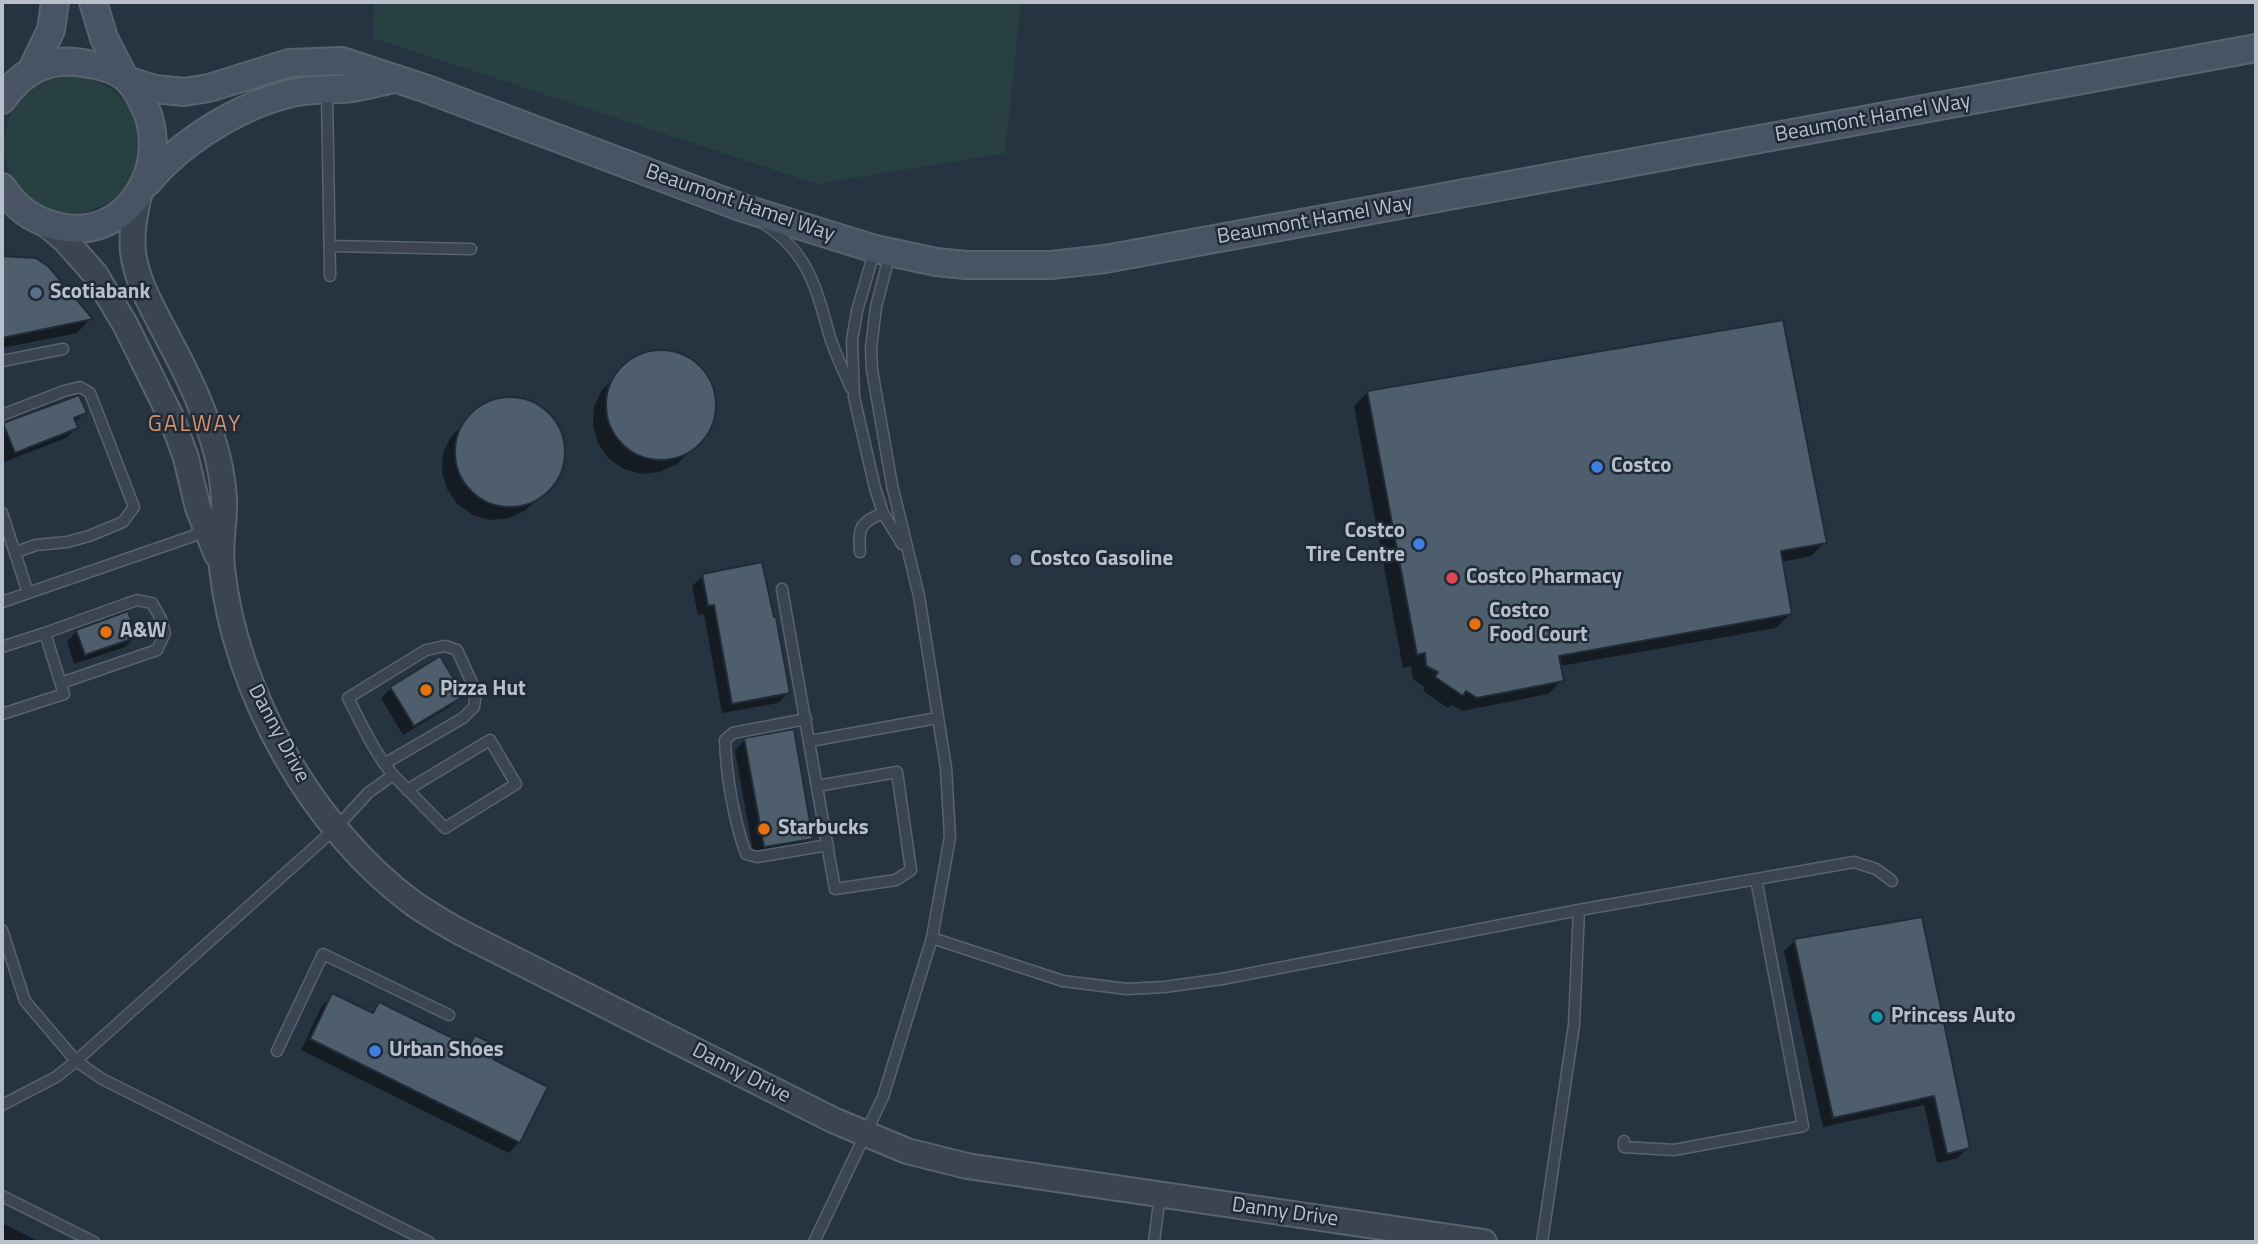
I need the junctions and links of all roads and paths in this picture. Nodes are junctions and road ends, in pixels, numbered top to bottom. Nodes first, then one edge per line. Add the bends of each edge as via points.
1 (55, 2) edge
2 (93, 2) edge
3 (2256, 48) edge
4 (32, 69) junction
5 (126, 78) junction
6 (394, 79) junction
7 (327, 90) junction
8 (2, 100) edge
9 (2, 187) edge
10 (141, 191) junction
11 (743, 208) junction
12 (25, 218) edge
13 (330, 246) junction
14 (471, 249) dead end
15 (883, 251) junction
16 (330, 276) dead end
17 (63, 349) dead end
18 (2, 361) edge
19 (854, 397) junction
20 (2, 415) edge
21 (2, 513) edge
22 (883, 513) junction
23 (206, 526) junction
24 (16, 552) junction
25 (860, 552) dead end
26 (908, 553) junction
27 (221, 565) junction
28 (782, 589) dead end
29 (27, 593) junction
30 (2, 602) edge
31 (45, 633) junction
32 (2, 647) edge
33 (61, 683) junction
34 (2, 713) edge
35 (937, 718) junction
36 (806, 719) junction
37 (810, 741) junction
38 (384, 764) junction
39 (393, 775) junction
40 (817, 786) junction
41 (407, 790) junction
42 (336, 828) junction
43 (828, 845) junction
44 (1756, 879) junction
45 (1892, 881) dead end
46 (1579, 910) junction
47 (2, 930) edge
48 (932, 938) junction
49 (449, 1015) dead end
50 (277, 1051) dead end
51 (76, 1061) junction
52 (2, 1105) edge
53 (866, 1135) junction
54 (1623, 1141) dead end
55 (1160, 1194) junction
56 (2, 1196) edge
57 (94, 1242) edge
58 (429, 1242) edge
59 (814, 1242) edge
60 (1154, 1242) edge
61 (1484, 1242) edge
62 (1542, 1242) edge

1 - 4 main road via 51,30
2 - 5 main road via 104,38
3 - 15 main road, Beaumont Hamel Way via 1105,259 1051,265 966,265
4 - 5 main road, Beaumont Hamel Way via 73,61 108,68
4 - 8 main road
5 - 6 main road, Beaumont Hamel Way via 155,89 184,92 289,63 342,61
5 - 10 main road via 147,110 154,140 151,171
6 - 7 main road, Beaumont Hamel Way
6 - 11 main road, Beaumont Hamel Way
7 - 10 main road, Beaumont Hamel Way via 284,96 217,125 177,151
7 - 13 lane
9 - 12 main road
10 - 12 main road, Beaumont Hamel Way via 131,205 106,222 74,228
10 - 27 street, Danny Drive via 133,239 140,279 195,391 216,453 224,498
11 - 15 main road, Beaumont Hamel Way
11 - 19 lane via 786,241 805,264
12 - 23 street, Danny Drive via 65,240 90,268 125,324 172,419
13 - 14 lane
13 - 16 lane
15 - 19 lane via 857,312 852,340
15 - 26 lane via 872,359 891,485
17 - 18 lane
19 - 22 lane
20 - 24 lane via 80,387 90,393 134,507 123,522 89,536
21 - 24 lane
22 - 25 lane via 861,528
22 - 26 lane
23 - 27 street, Danny Drive
23 - 29 lane via 193,536
24 - 29 lane
26 - 35 lane
27 - 42 street, Danny Drive via 251,687 287,757
28 - 36 lane
29 - 30 lane
31 - 32 lane
31 - 33 lane
31 - 33 lane via 137,600 152,603 161,619 165,633 157,650
33 - 34 lane via 64,694
35 - 37 lane
35 - 48 lane via 950,837
36 - 37 lane
36 - 43 lane via 733,733 725,740 726,759 746,854 757,858
37 - 40 lane
38 - 38 lane via 348,698 426,650 445,646 457,650 477,692 474,707
38 - 39 lane
39 - 41 lane
39 - 42 lane via 368,793
40 - 43 lane
40 - 43 lane via 897,772 911,870 896,880 835,889
41 - 41 lane via 445,828 516,784 490,740
42 - 51 lane
42 - 53 street, Danny Drive via 394,888 460,932
44 - 45 lane via 1854,862 1876,869
44 - 46 lane
44 - 54 lane via 1803,1126 1674,1150 1623,1147
46 - 48 lane via 1154,988 1063,981
46 - 62 lane via 1574,1025
47 - 51 lane via 25,1000
48 - 53 lane via 883,1097
49 - 50 lane via 323,954
51 - 52 lane via 56,1077
51 - 58 lane via 114,1085
53 - 55 street, Danny Drive via 967,1166
53 - 59 lane
55 - 60 lane
55 - 61 street, Danny Drive
56 - 57 lane

